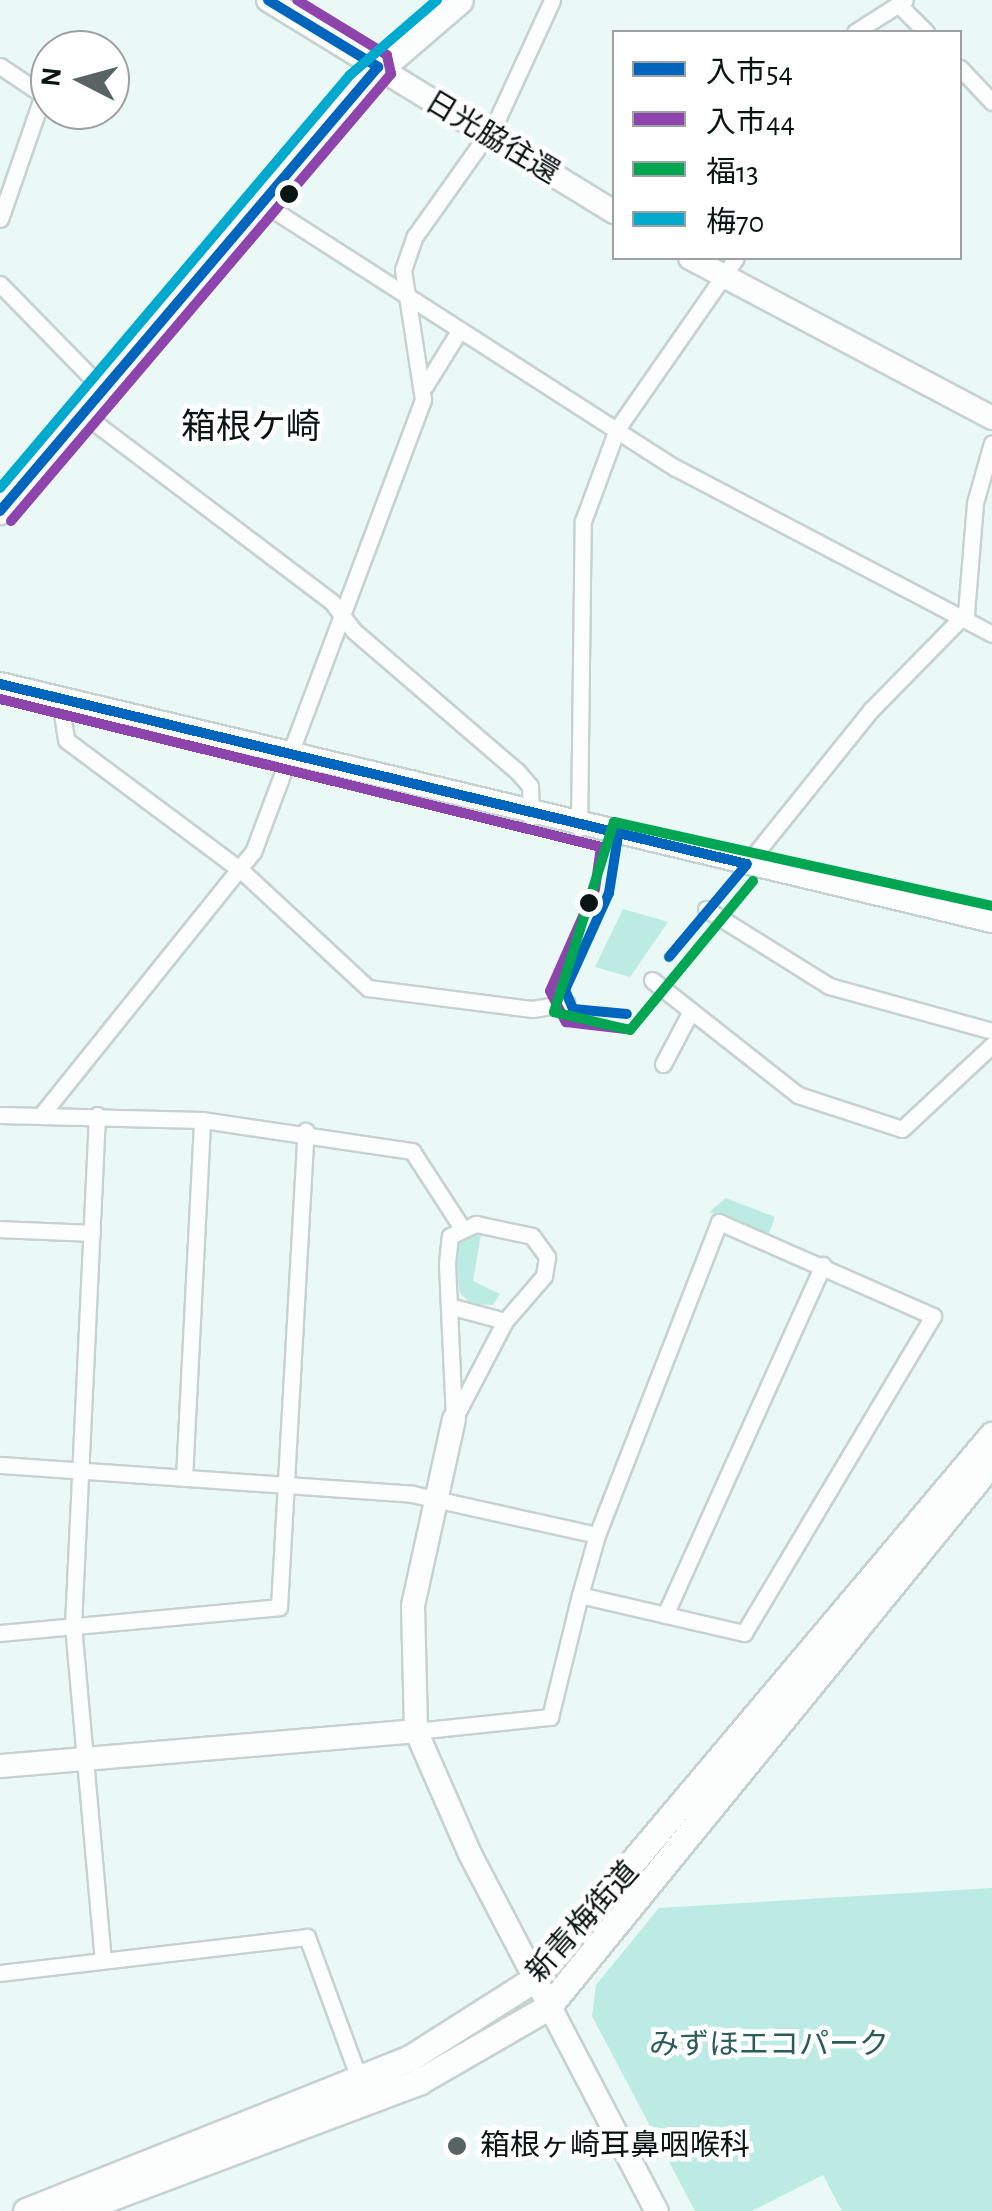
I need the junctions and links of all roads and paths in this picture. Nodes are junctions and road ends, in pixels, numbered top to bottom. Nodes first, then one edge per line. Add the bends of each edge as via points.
1 (268, 0) edge
2 (460, 0) edge
3 (552, 0) edge
4 (901, 2) edge
5 (859, 30) edge
6 (924, 30) edge
7 (0, 66) edge
8 (378, 67) junction
9 (962, 70) edge
10 (992, 102) edge
11 (486, 134) junction
12 (261, 202) junction
13 (612, 211) edge
14 (0, 219) edge
15 (693, 260) edge
16 (735, 260) edge
17 (724, 278) junction
18 (0, 284) edge
19 (402, 289) junction
20 (459, 331) junction
21 (424, 386) junction
22 (103, 389) junction
23 (82, 413) junction
24 (992, 418) edge
25 (618, 429) junction
26 (992, 443) edge
27 (0, 511) edge
28 (966, 613) junction
29 (346, 621) junction
30 (992, 634) edge
31 (0, 684) edge
32 (60, 701) junction
33 (290, 758) junction
34 (532, 817) junction
35 (579, 828) junction
36 (748, 864) junction
37 (242, 871) junction
38 (706, 909) dead end
39 (992, 921) edge
40 (652, 980) dead end
41 (566, 1002) dead end
42 (691, 1011) junction
43 (992, 1032) edge
44 (992, 1045) edge
45 (663, 1064) dead end
46 (42, 1114) junction
47 (0, 1115) edge
48 (97, 1115) junction
49 (202, 1120) junction
50 (306, 1131) junction
51 (460, 1224) junction
52 (0, 1229) edge
53 (92, 1234) junction
54 (824, 1265) junction
55 (450, 1306) junction
56 (505, 1321) junction
57 (454, 1419) junction
58 (992, 1434) edge
59 (992, 1462) edge
60 (0, 1465) edge
61 (80, 1470) junction
62 (184, 1478) junction
63 (288, 1484) junction
64 (435, 1499) junction
65 (597, 1535) junction
66 (580, 1595) junction
67 (665, 1615) junction
68 (73, 1626) junction
69 (0, 1633) edge
70 (416, 1731) junction
71 (84, 1759) junction
72 (0, 1766) edge
73 (103, 1960) junction
74 (0, 1973) edge
75 (533, 1980) junction
76 (548, 2007) junction
77 (359, 2078) junction
78 (26, 2211) edge
79 (75, 2211) edge
80 (657, 2211) edge

1 - 8 street, 日光脇往還
2 - 8 main road
3 - 11 street
4 - 5 street
4 - 6 street
7 - 14 street via 43,94
8 - 11 street, 日光脇往還
8 - 12 main road
9 - 10 street
11 - 13 street, 日光脇往還
11 - 19 street via 416,236
12 - 19 street
12 - 22 main road
15 - 17 street
16 - 17 street
17 - 24 street
17 - 25 street
18 - 22 street
19 - 20 street
19 - 21 street
20 - 21 street
20 - 25 street
21 - 29 street
22 - 23 main road
23 - 27 main road
23 - 29 street
25 - 28 street via 676,468
25 - 35 street via 579,552
26 - 28 street via 975,503
28 - 30 street
28 - 36 street via 872,710
29 - 33 street
29 - 34 street via 517,770 530,786
31 - 32 street
32 - 33 street
32 - 37 street via 66,740
33 - 34 street
33 - 37 street
34 - 35 street
35 - 36 street
36 - 39 street
37 - 41 street via 368,988 533,1009
37 - 46 street
38 - 43 street via 830,986
40 - 42 street
42 - 44 street via 798,1095 902,1129
42 - 45 street
46 - 47 street
46 - 48 street
48 - 49 street
48 - 53 street
49 - 50 street
49 - 62 street
50 - 51 street via 421,1154
50 - 63 street
51 - 55 street via 450,1236
51 - 56 street via 542,1244 544,1276
52 - 53 street
53 - 61 street
54 - 65 street via 719,1222
54 - 67 street
54 - 67 street via 933,1316 744,1633
55 - 56 street
55 - 57 street
56 - 57 street
57 - 64 street
58 - 75 main road, 新青梅街道
59 - 76 main road, 新青梅街道
60 - 61 street
61 - 62 street
61 - 68 street
62 - 63 street
63 - 64 street
63 - 68 street via 279,1607
64 - 65 street
64 - 70 street via 410,1632
65 - 66 street
66 - 67 street
66 - 70 street via 550,1717
68 - 69 street
68 - 71 street
70 - 71 street
70 - 75 street
71 - 72 street
71 - 73 street
73 - 74 street
73 - 77 street via 308,1937
75 - 76 street
75 - 77 main road, 新青梅街道 via 460,2032
76 - 79 main road, 新青梅街道 via 420,2081
76 - 80 street
77 - 78 main road, 新青梅街道

